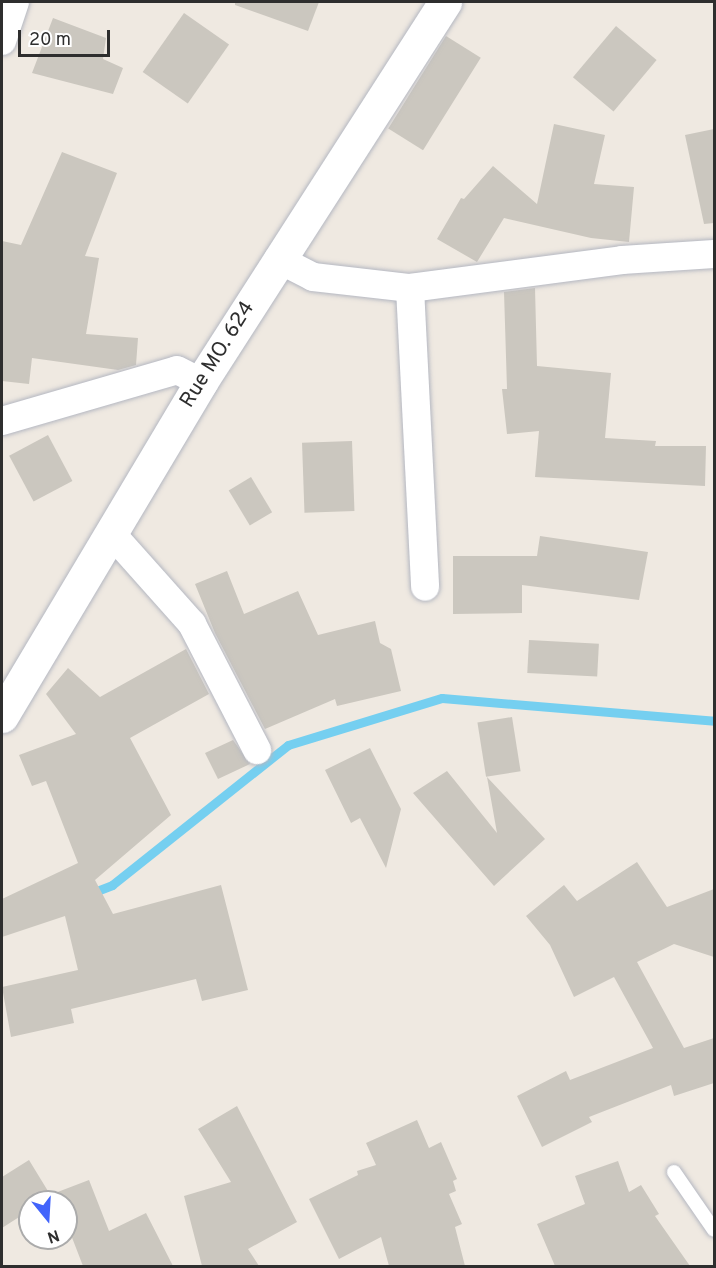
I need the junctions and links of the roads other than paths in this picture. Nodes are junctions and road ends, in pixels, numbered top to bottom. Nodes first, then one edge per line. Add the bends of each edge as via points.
1 (15, 2) edge
2 (445, 2) edge
3 (2, 41) edge
4 (714, 254) edge
5 (278, 260) junction
6 (410, 288) junction
7 (201, 382) junction
8 (2, 421) edge
9 (111, 533) junction
10 (424, 587) dead end
11 (2, 716) edge
12 (258, 750) dead end
13 (674, 1172) dead end
14 (714, 1230) edge

1 - 3 street
2 - 5 street, Rue MO. 624
4 - 6 street via 622,260
5 - 6 street via 313,277
5 - 7 street, Rue MO. 624
6 - 10 street
7 - 8 street via 177,370
7 - 9 street, Rue MO. 624
9 - 11 street, Rue MO. 624
9 - 12 street via 192,624
13 - 14 lane

